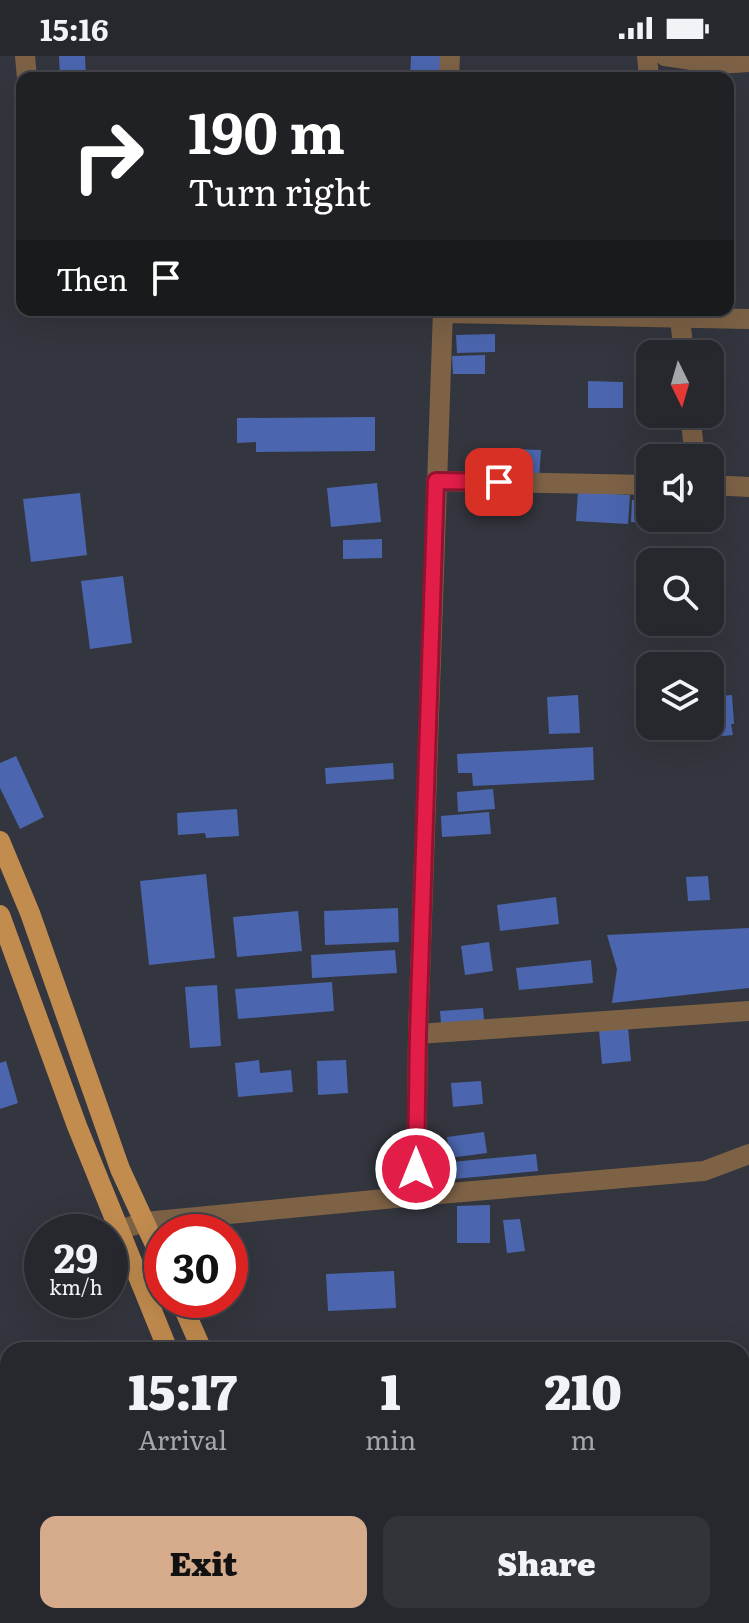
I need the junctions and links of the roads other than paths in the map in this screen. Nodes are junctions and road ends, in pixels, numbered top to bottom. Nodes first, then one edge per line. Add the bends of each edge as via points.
1 (665, 56) edge
2 (749, 62) edge
3 (443, 316) edge
4 (679, 316) edge
5 (707, 316) edge
6 (749, 319) edge
7 (682, 340) edge
8 (436, 481) junction
9 (636, 485) edge
10 (724, 486) edge
11 (749, 487) edge
12 (0, 841) edge
13 (0, 915) edge
14 (749, 1011) edge
15 (418, 1034) junction
16 (749, 1154) edge
17 (416, 1196) junction
18 (113, 1214) edge
19 (228, 1214) edge
20 (144, 1220) edge
21 (128, 1252) edge
22 (188, 1318) edge
23 (165, 1342) edge
24 (198, 1342) edge

1 - 2 street via 718,64
3 - 8 street
4 - 7 street
5 - 6 street
8 - 9 street
8 - 15 street
10 - 11 street
12 - 20 main road via 120,1169
13 - 18 main road
14 - 15 street
15 - 17 street
16 - 17 street via 704,1171
17 - 19 street
21 - 23 main road
22 - 24 main road

